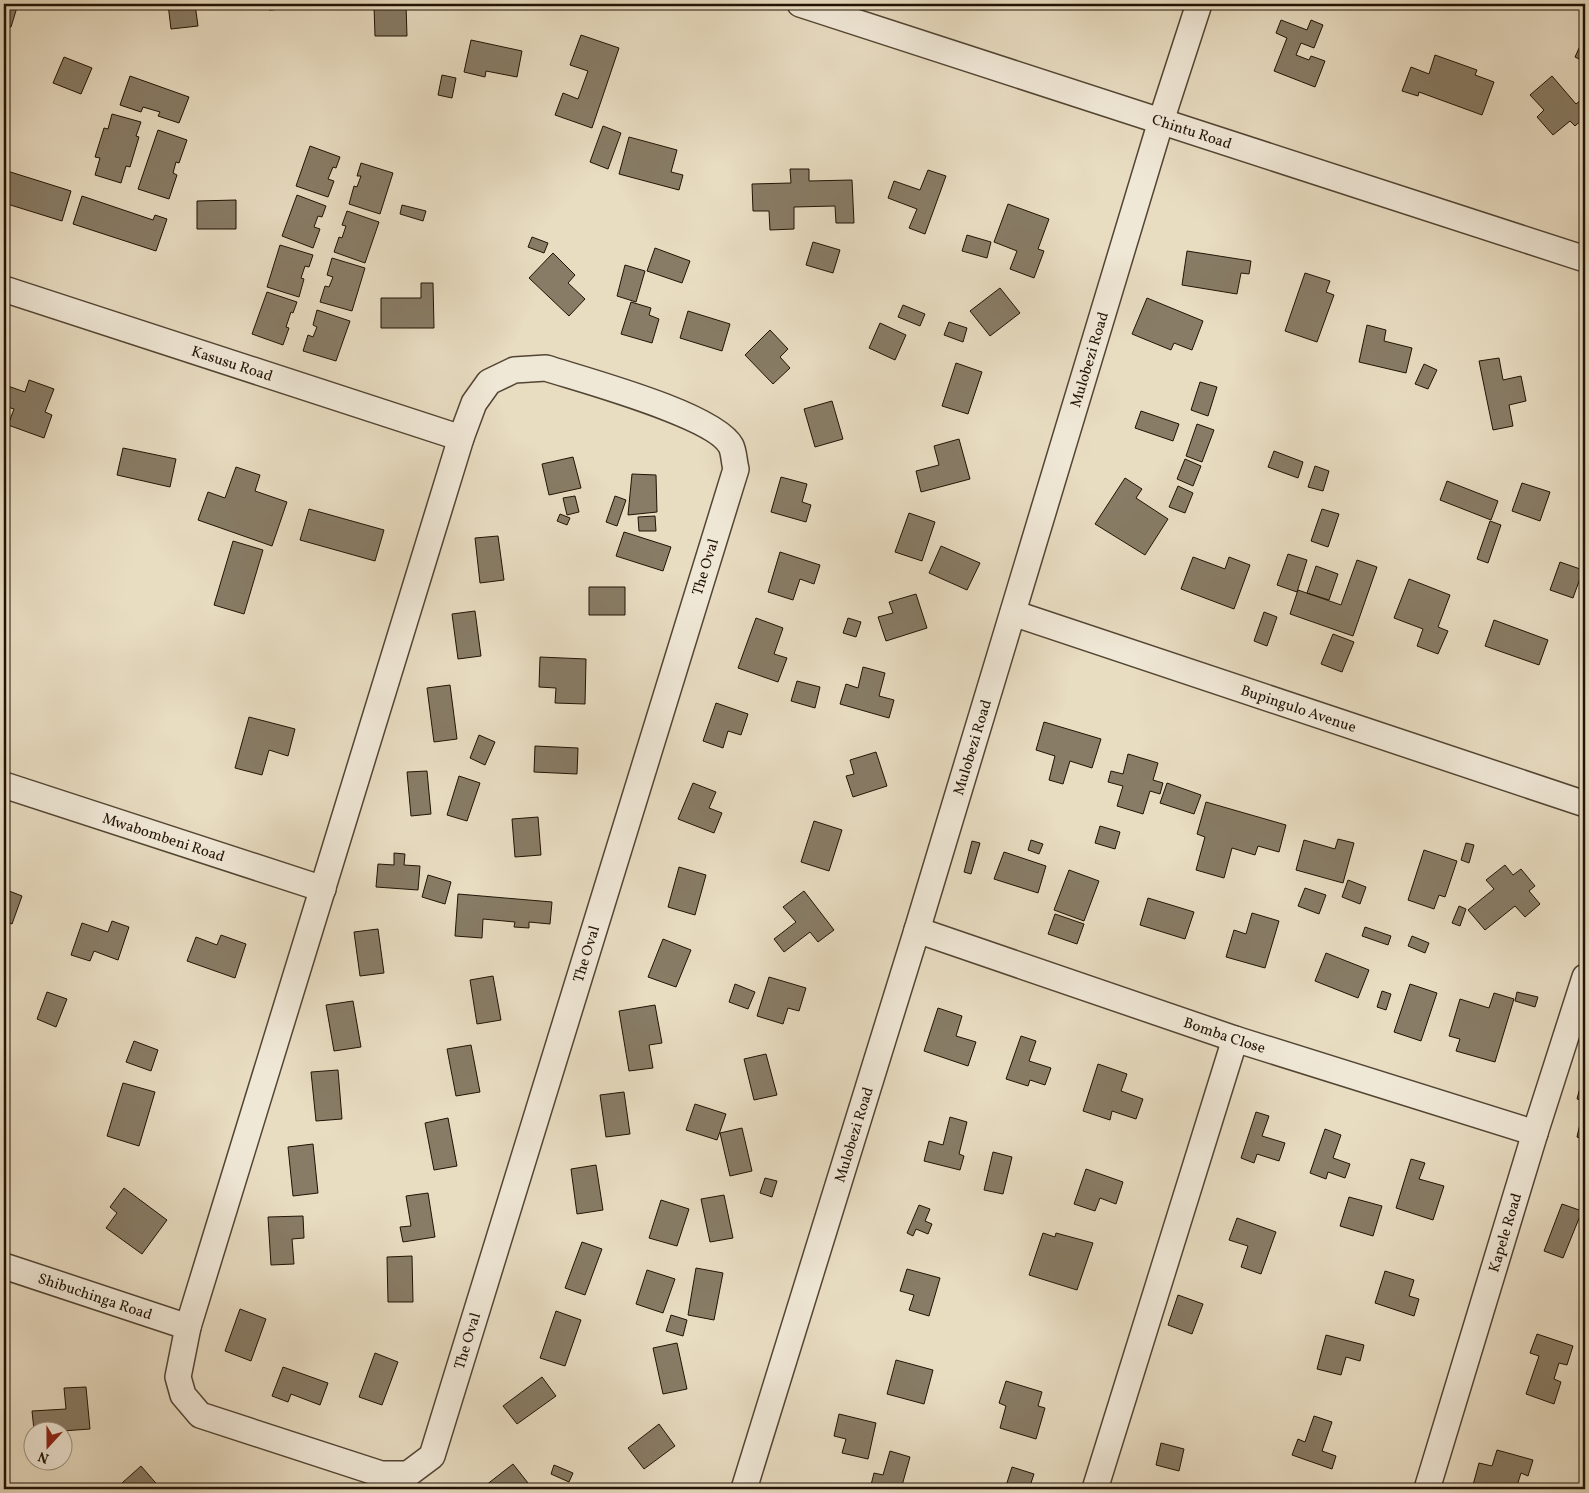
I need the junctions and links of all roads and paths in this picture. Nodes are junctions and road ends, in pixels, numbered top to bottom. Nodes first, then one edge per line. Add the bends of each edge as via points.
1 (800, 4) edge
2 (1199, 4) edge
3 (1162, 121) junction
4 (1585, 259) edge
5 (4, 289) edge
6 (461, 438) junction
7 (1012, 613) junction
8 (4, 785) edge
9 (1585, 804) edge
10 (323, 889) junction
11 (917, 930) junction
12 (1585, 976) edge
13 (1235, 1039) junction
14 (1535, 1133) junction
15 (4, 1266) edge
16 (188, 1327) junction
17 (744, 1489) edge
18 (1095, 1489) edge
19 (1427, 1489) edge

1 - 3 street, Chintu Road
2 - 3 street, Mulobezi Road
3 - 4 street, Chintu Road
3 - 7 street, Mulobezi Road
5 - 6 street, Kasusu Road
6 - 10 street, The Oval
6 - 16 street, The Oval via 474,403 489,382 514,370 546,368 671,409 711,427 731,446 736,469 432,1456 408,1474 380,1474 200,1415 183,1394 178,1377
7 - 9 street, Bupingulo Avenue
7 - 11 street, Mulobezi Road
8 - 10 street, Mwabombeni Road
10 - 16 street, The Oval
11 - 13 street, Bomba Close
11 - 17 street, Mulobezi Road
12 - 14 street, Kapele Road
13 - 14 street, Bomba Close
13 - 18 street
14 - 19 street, Kapele Road
15 - 16 street, Shibuchinga Road

